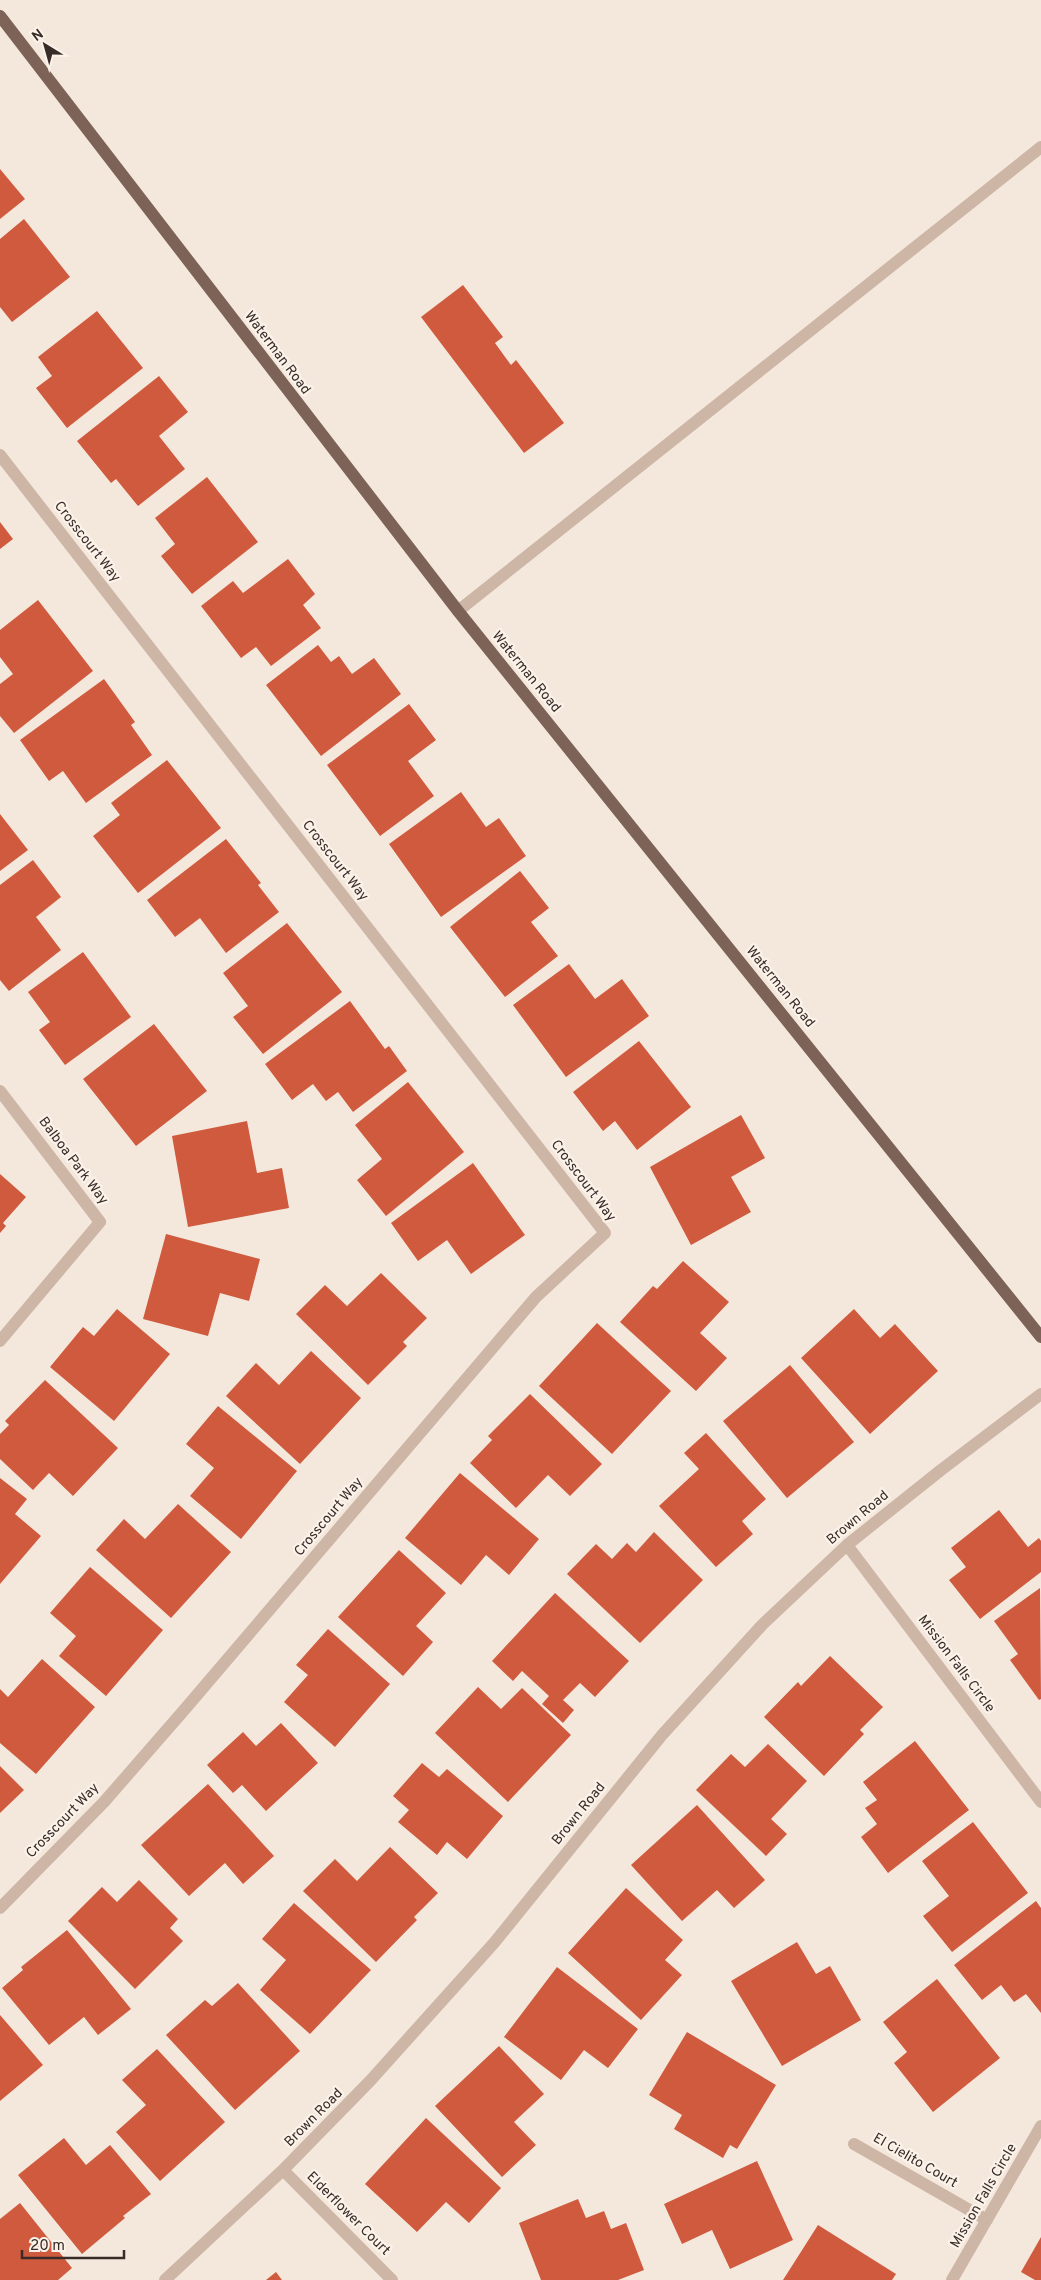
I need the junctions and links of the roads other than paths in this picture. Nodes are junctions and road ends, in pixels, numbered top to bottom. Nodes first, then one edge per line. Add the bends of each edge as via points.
1 (0, 16) edge
2 (1041, 147) edge
3 (0, 455) edge
4 (458, 611) junction
5 (0, 1091) edge
6 (1041, 1337) edge
7 (0, 1341) edge
8 (1041, 1394) edge
9 (847, 1545) junction
10 (1041, 1802) edge
11 (0, 1908) edge
12 (1041, 2126) edge
13 (854, 2144) dead end
14 (283, 2170) junction
15 (987, 2220) junction
16 (165, 2280) edge
17 (392, 2280) edge
18 (952, 2280) edge

1 - 4 main road, Waterman Road
2 - 4 street
3 - 11 street, Crosscourt Way via 605,1232 536,1297 104,1802
4 - 6 main road, Waterman Road
5 - 7 street, Balboa Park Way via 100,1222
8 - 9 street, Brown Road
9 - 10 street, Mission Falls Circle
9 - 14 street, Brown Road via 762,1625 662,1735 494,1943 370,2081
12 - 15 street, Mission Falls Circle
13 - 15 street, El Cielito Court
14 - 16 street, Brown Road
14 - 17 street, Elderflower Court
15 - 18 street, Mission Falls Circle

